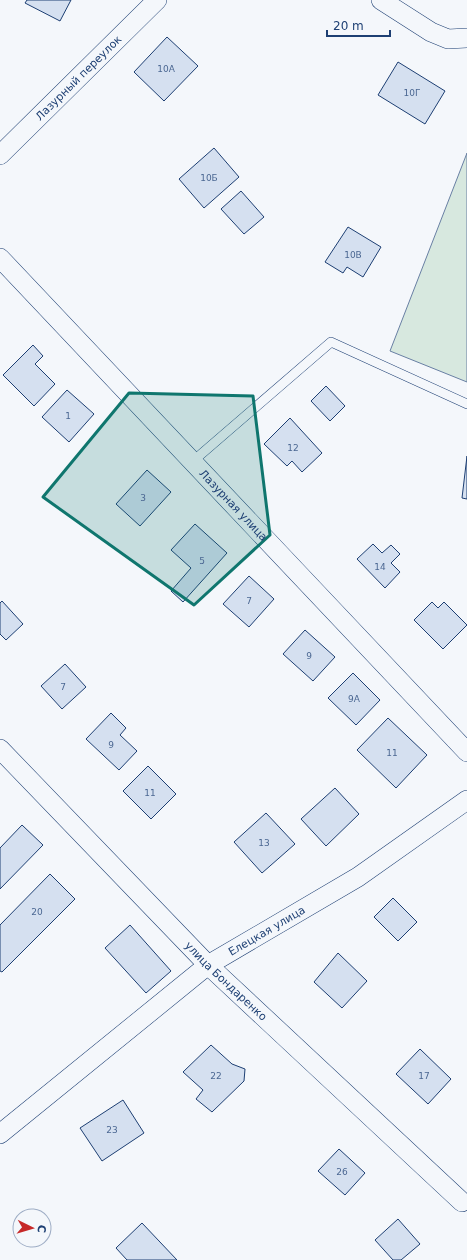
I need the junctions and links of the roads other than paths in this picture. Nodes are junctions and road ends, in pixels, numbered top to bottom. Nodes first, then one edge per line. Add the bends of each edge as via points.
1 (157, 0) edge
2 (380, 0) edge
3 (467, 38) edge
4 (0, 155) edge
5 (0, 258) edge
6 (467, 404) edge
7 (192, 462) junction
8 (0, 749) edge
9 (467, 752) edge
10 (467, 800) edge
11 (208, 966) junction
12 (0, 1134) edge
13 (462, 1202) dead end

1 - 4 street, Лазурный переулок
2 - 3 street via 431,32 448,39
5 - 7 street, Лазурная улица
6 - 7 lane via 331,342
7 - 9 street, Лазурная улица
8 - 11 street, улица Бондаренко
10 - 11 street, Елецкая улица via 358,877
11 - 12 street, Елецкая улица
11 - 13 street, улица Бондаренко

